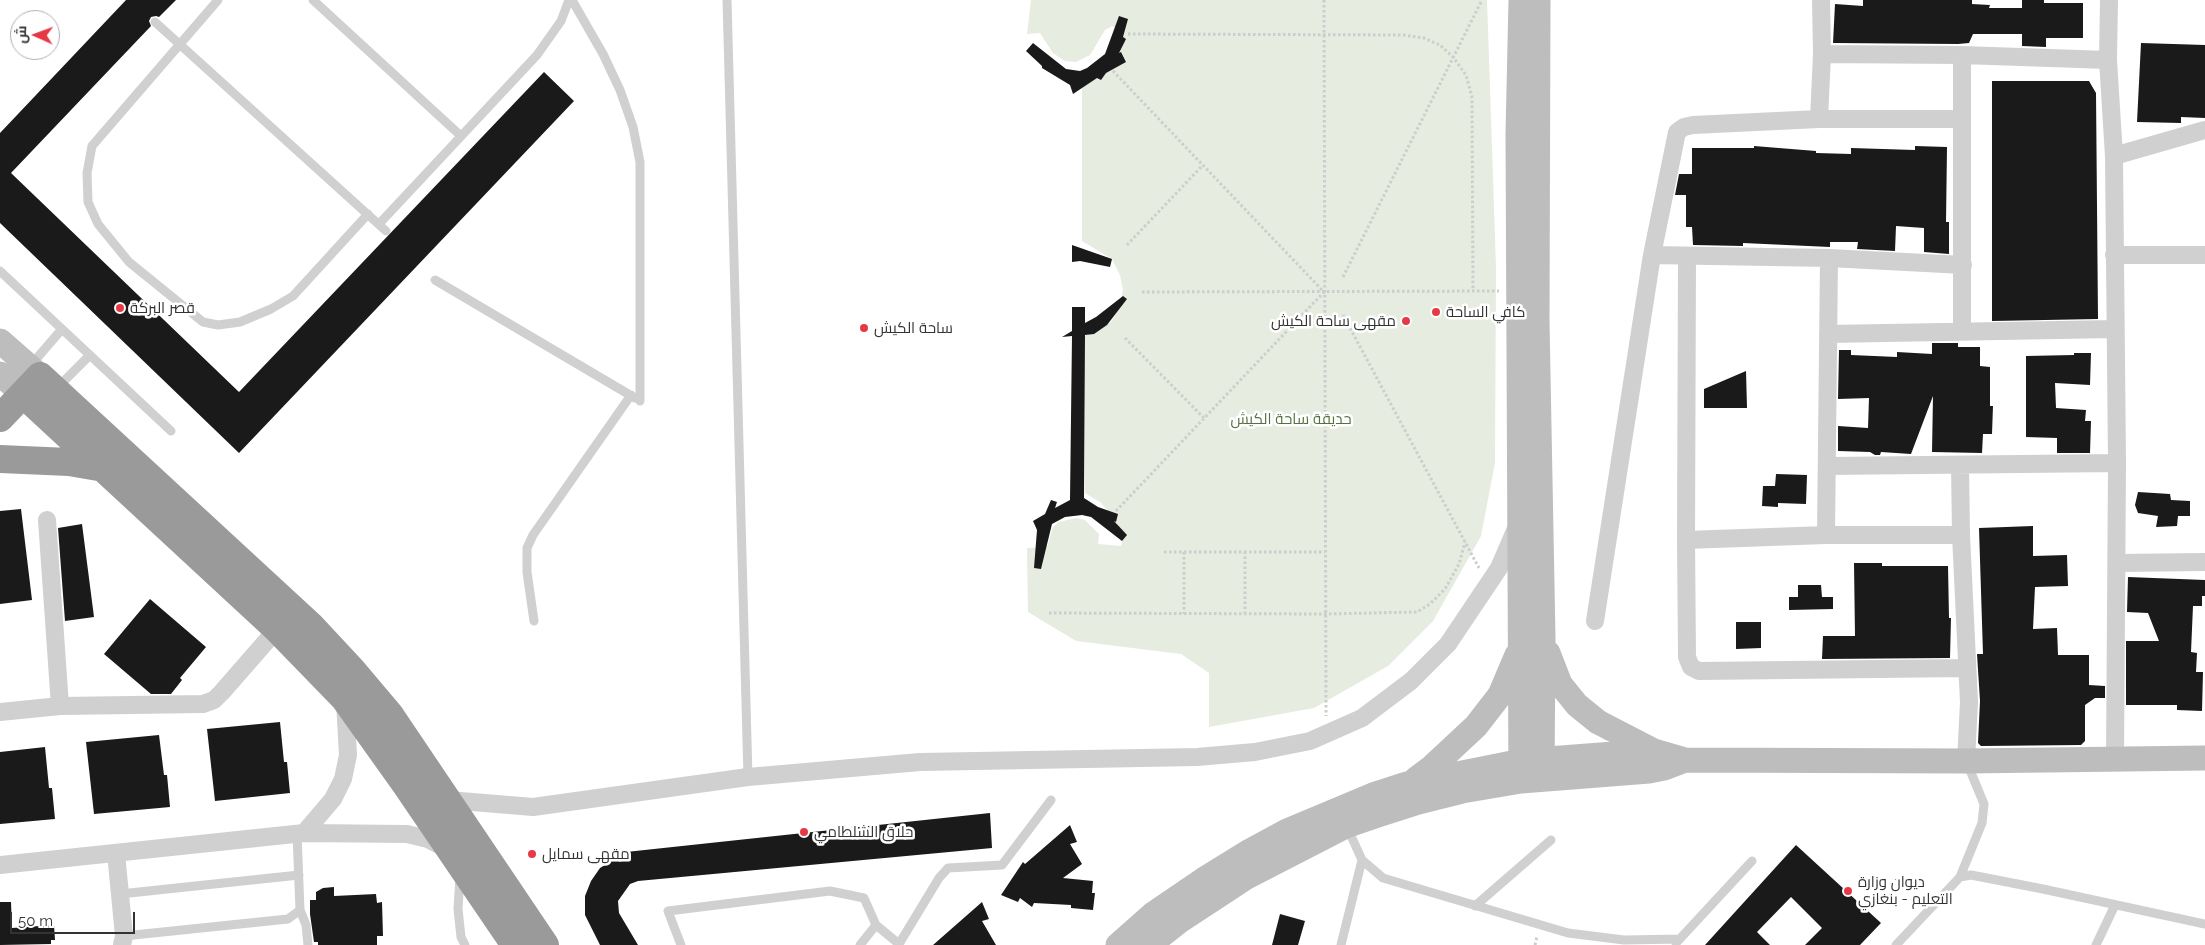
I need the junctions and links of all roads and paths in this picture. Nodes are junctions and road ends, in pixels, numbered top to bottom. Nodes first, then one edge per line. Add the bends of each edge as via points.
1 (218, 0) edge
2 (314, 0) edge
3 (571, 0) edge
4 (727, 0) edge
5 (1324, 0) edge
6 (1482, 0) edge
7 (1510, 0) edge
8 (1521, 0) edge
9 (1538, 0) edge
10 (1548, 0) edge
11 (1821, 0) edge
12 (2109, 0) edge
13 (155, 22) dead end
14 (1128, 34) dead end
15 (1324, 34) junction
16 (179, 43) junction
17 (1530, 43) junction
18 (1822, 54) junction
19 (1962, 55) junction
20 (1453, 57) junction
21 (2108, 60) junction
22 (1112, 71) dead end
23 (1819, 119) junction
24 (1962, 119) junction
25 (2205, 130) edge
26 (461, 136) junction
27 (2114, 156) junction
28 (1203, 166) junction
29 (368, 214) junction
30 (379, 224) junction
31 (386, 231) dead end
32 (1127, 245) dead end
33 (1652, 255) junction
34 (2114, 255) junction
35 (2205, 255) edge
36 (1687, 256) junction
37 (1829, 258) junction
38 (1963, 265) junction
39 (0, 271) edge
40 (1343, 277) dead end
41 (435, 280) dead end
42 (1473, 291) junction
43 (1519, 291) junction
44 (1142, 292) dead end
45 (1324, 292) junction
46 (1343, 315) dead end
47 (62, 329) junction
48 (2116, 329) junction
49 (1962, 331) junction
50 (1828, 334) junction
51 (1125, 338) dead end
52 (0, 341) edge
53 (90, 355) junction
54 (0, 374) edge
55 (37, 382) junction
56 (630, 395) junction
57 (0, 418) edge
58 (1204, 418) junction
59 (171, 431) dead end
60 (0, 459) edge
61 (2117, 463) junction
62 (1960, 465) junction
63 (1826, 466) junction
64 (104, 468) junction
65 (1116, 511) dead end
66 (1521, 517) junction
67 (46, 520) dead end
68 (1826, 535) junction
69 (1961, 535) junction
70 (1686, 540) junction
71 (1466, 542) junction
72 (1164, 552) dead end
73 (1184, 552) junction
74 (1245, 552) junction
75 (1325, 552) junction
76 (2205, 562) edge
77 (2117, 563) junction
78 (1488, 584) junction
79 (1049, 613) dead end
80 (1184, 614) junction
81 (1245, 614) junction
82 (1325, 614) junction
83 (534, 621) dead end
84 (1595, 621) dead end
85 (277, 629) junction
86 (1532, 641) junction
87 (1967, 668) junction
88 (344, 698) junction
89 (60, 706) junction
90 (0, 709) edge
91 (1326, 734) junction
92 (1654, 751) junction
93 (2115, 758) junction
94 (2180, 758) junction
95 (2205, 758) edge
96 (1684, 760) junction
97 (1966, 761) junction
98 (1532, 770) junction
99 (2205, 775) edge
100 (748, 777) junction
101 (1407, 784) junction
102 (448, 800) junction
103 (1052, 800) dead end
104 (1346, 826) junction
105 (300, 833) junction
106 (1551, 840) dead end
107 (116, 853) junction
108 (455, 858) junction
109 (1362, 860) junction
110 (1752, 861) dead end
111 (0, 865) edge
112 (299, 875) junction
113 (1960, 877) junction
114 (120, 894) junction
115 (2115, 905) junction
116 (1475, 906) junction
117 (300, 910) junction
118 (2205, 924) edge
119 (876, 925) junction
120 (123, 940) edge
121 (1677, 942) edge
122 (308, 945) edge
123 (465, 945) edge
124 (515, 945) edge
125 (546, 945) edge
126 (682, 945) edge
127 (860, 945) edge
128 (1118, 945) edge
129 (1149, 945) edge
130 (1341, 945) edge
131 (1896, 945) edge
132 (2096, 945) edge

1 - 16 lane
2 - 26 lane
3 - 26 lane via 561,21 537,55
3 - 56 lane via 620,90 633,127 640,162 640,401
4 - 100 lane
5 - 15 path
6 - 20 path
7 - 17 main road
8 - 17 main road
9 - 17 main road
10 - 17 main road
11 - 18 street
12 - 21 street
13 - 16 lane
14 - 15 path
15 - 20 path via 1424,38 1440,45
15 - 45 path
16 - 29 lane
16 - 29 lane via 92,146 86,173 88,202 98,224 129,262 203,322 218,325 240,322 293,296
17 - 43 main road via 1518,134
17 - 86 main road via 1537,321
18 - 19 street
18 - 23 street
19 - 21 street
19 - 24 street
20 - 40 path
20 - 42 path via 1466,75 1472,97
21 - 27 street
22 - 28 path
23 - 24 street
23 - 33 street via 1684,126 1677,132
24 - 38 street
25 - 27 street
26 - 30 lane
27 - 34 street
28 - 32 path
28 - 45 path
29 - 30 lane
30 - 31 lane
33 - 36 street
33 - 84 street
34 - 35 street
34 - 48 street
36 - 37 street
36 - 70 street
37 - 38 street
37 - 50 street
38 - 49 street
39 - 47 lane
41 - 56 lane
42 - 43 path
42 - 45 path
43 - 66 main road
44 - 45 path
45 - 58 path
45 - 75 path
46 - 71 path
47 - 53 lane
47 - 55 lane
48 - 49 street
48 - 61 street
49 - 50 street
50 - 63 street
51 - 58 path
52 - 55 main road
53 - 55 lane
53 - 59 lane
54 - 55 main road
55 - 57 highway
55 - 64 highway
55 - 102 highway via 316,632 390,715
56 - 83 lane via 527,548
58 - 65 path
60 - 64 highway via 70,462
61 - 62 street
61 - 77 street
62 - 63 street
62 - 69 street
63 - 68 street
64 - 85 highway
66 - 78 street
66 - 86 main road
67 - 89 street
68 - 69 street
68 - 70 street
69 - 87 street
70 - 87 street via 1687,657 1691,667 1698,671
71 - 78 path
71 - 82 path via 1459,564 1445,589 1416,612
72 - 73 path
73 - 74 path
73 - 80 path
74 - 75 path
74 - 81 path
75 - 82 path
76 - 77 street
77 - 93 street
78 - 91 street via 1448,644 1411,681 1362,718
79 - 80 path
80 - 81 path
81 - 82 path
82 - 91 path
85 - 88 highway
85 - 89 street via 222,692 203,704
86 - 92 main road via 1577,705 1598,722
86 - 98 main road
86 - 101 main road via 1500,695 1476,726 1432,767
87 - 97 street
88 - 105 street via 348,755 343,779 333,800
88 - 108 highway
89 - 90 street
91 - 100 street via 1310,741 1255,752 1197,757 920,762
92 - 96 main road
92 - 98 main road
93 - 94 main road
93 - 97 main road
94 - 95 main road
94 - 99 main road
96 - 97 main road
96 - 98 main road via 1648,771
97 - 113 lane via 1984,804 1982,823
98 - 101 main road
98 - 104 main road
100 - 102 street via 533,807
101 - 128 main road via 1323,814 1265,843 1153,914
102 - 125 highway
103 - 119 lane via 1002,865 948,868 899,944
104 - 109 lane
104 - 129 main road via 1245,878
105 - 107 street
105 - 108 street via 407,834 428,839
105 - 112 lane
106 - 116 lane
107 - 111 street
107 - 114 street
108 - 123 lane via 461,937
108 - 124 highway
109 - 116 lane via 1383,878
109 - 130 lane
110 - 121 lane
112 - 114 lane
112 - 117 lane
113 - 115 lane via 1971,875
113 - 131 lane
114 - 120 street
115 - 118 lane
115 - 132 lane
116 - 121 lane via 1577,934
117 - 120 lane via 288,919
117 - 122 lane via 306,925
119 - 126 lane via 864,898 830,892 668,911
119 - 127 lane

